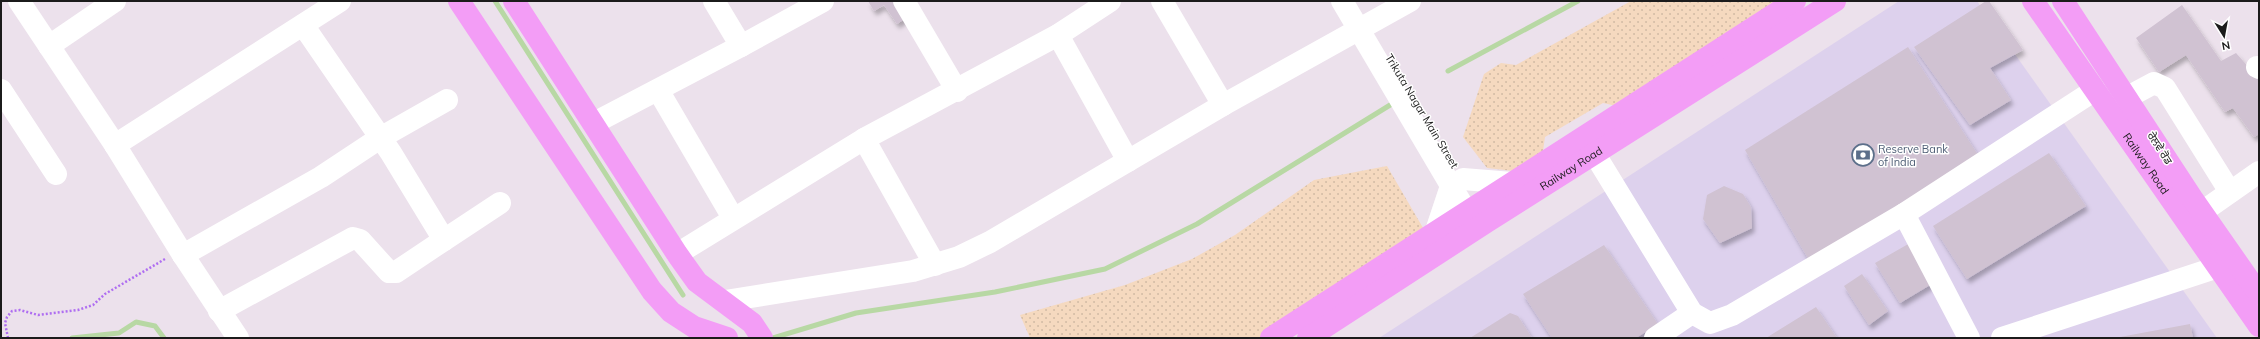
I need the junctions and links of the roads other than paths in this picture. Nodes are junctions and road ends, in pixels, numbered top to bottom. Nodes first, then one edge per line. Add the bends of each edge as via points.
1 (19, 1) edge
2 (115, 1) edge
3 (340, 1) edge
4 (459, 1) edge
5 (514, 1) edge
6 (714, 1) edge
7 (823, 1) edge
8 (904, 1) edge
9 (1110, 1) edge
10 (1162, 1) edge
11 (1342, 1) edge
12 (1358, 1) edge
13 (1410, 1) edge
14 (1795, 1) edge
15 (1835, 1) edge
16 (2033, 1) edge
17 (2063, 1) edge
18 (303, 24) junction
19 (1365, 27) junction
20 (1058, 35) junction
21 (49, 46) junction
22 (742, 46) junction
23 (1, 90) edge
24 (658, 90) junction
25 (2095, 90) junction
26 (957, 91) junction
27 (2126, 98) junction
28 (447, 100) dead end
29 (1223, 105) junction
30 (594, 123) junction
31 (380, 138) junction
32 (864, 139) junction
33 (115, 145) junction
34 (1594, 153) junction
35 (1128, 161) junction
36 (2259, 172) edge
37 (56, 174) dead end
38 (1457, 182) junction
39 (1512, 184) junction
40 (2230, 192) junction
41 (500, 203) dead end
42 (2202, 212) junction
43 (1904, 214) junction
44 (1477, 217) junction
45 (733, 218) junction
46 (1435, 234) junction
47 (444, 240) junction
48 (677, 254) junction
49 (183, 255) junction
50 (935, 265) junction
51 (2218, 267) junction
52 (2259, 294) edge
53 (724, 301) junction
54 (220, 311) junction
55 (1692, 313) junction
56 (2259, 326) edge
57 (757, 330) edge
58 (1313, 337) edge
59 (238, 338) edge
60 (727, 338) edge
61 (1271, 338) edge
62 (1655, 338) edge
63 (1968, 338) edge
64 (2002, 338) edge

1 - 21 street
2 - 21 street
3 - 18 street
4 - 60 main road via 652,291 671,312 694,328
5 - 30 main road
6 - 22 street
7 - 22 street
8 - 26 street
9 - 20 street
10 - 29 street
11 - 19 street
12 - 19 street, Trikuta Nagar Main Street
13 - 19 street
14 - 39 main road
15 - 34 main road, Railway Road
16 - 25 main road, Railway Road
17 - 27 main road, ਰੇਲਵੇ ਰੋਡ
18 - 31 street
18 - 33 street
19 - 29 street
19 - 38 street, Trikuta Nagar Main Street
20 - 26 street
20 - 35 street
21 - 33 street
22 - 24 street
23 - 37 street
24 - 30 street
24 - 45 street
25 - 43 street
25 - 51 main road, Railway Road
26 - 32 street
27 - 40 street via 2154,83 2165,88
27 - 42 main road, ਰੇਲਵੇ ਰੋਡ
28 - 31 street
29 - 35 street
30 - 48 main road
31 - 47 street
31 - 49 street via 321,177
32 - 45 street
32 - 50 street
33 - 49 street
34 - 44 main road, Railway Road
34 - 55 street
35 - 50 street via 990,242
36 - 40 street
38 - 39 street
38 - 44 street, Trikuta Nagar Main Street
38 - 46 street
39 - 44 main road
40 - 42 street
41 - 47 street
42 - 52 main road, ਰੇਲਵੇ ਰੋਡ
43 - 55 street via 1732,315 1710,323
43 - 63 street
44 - 46 main road
44 - 58 main road, Railway Road
45 - 48 street
46 - 61 main road
47 - 54 street via 396,272 389,272 360,240 353,238
48 - 53 main road via 697,282
49 - 54 street
50 - 53 street via 913,271
51 - 56 main road, Railway Road
51 - 64 street
53 - 57 main road
54 - 59 street
55 - 62 street

